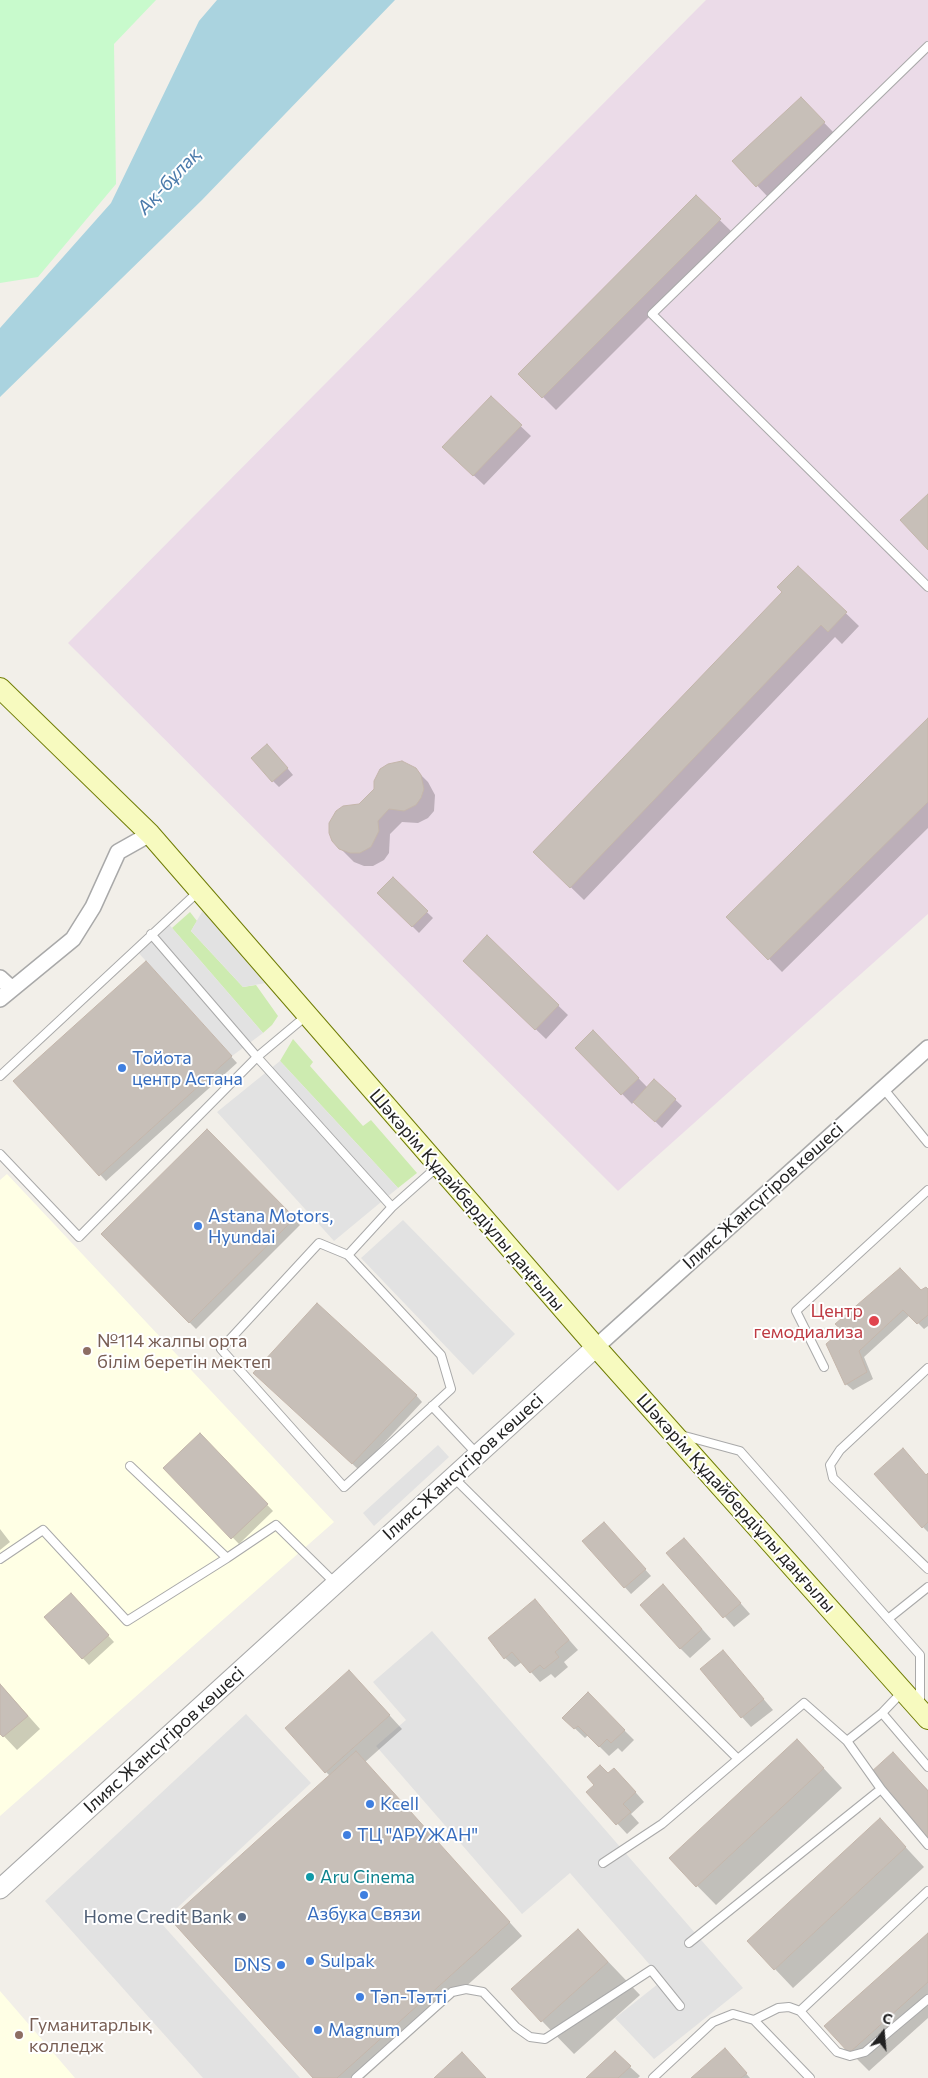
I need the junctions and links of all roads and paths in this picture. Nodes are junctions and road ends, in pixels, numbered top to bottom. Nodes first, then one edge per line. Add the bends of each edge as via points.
1 (928, 46) edge
2 (928, 586) edge
3 (0, 688) edge
4 (150, 834) junction
5 (199, 891) junction
6 (151, 934) junction
7 (0, 978) edge
8 (6, 994) edge
9 (307, 1015) junction
10 (928, 1048) edge
11 (257, 1056) junction
12 (0, 1076) edge
13 (883, 1088) junction
14 (928, 1143) edge
15 (0, 1154) edge
16 (438, 1166) junction
17 (928, 1190) edge
18 (392, 1207) junction
19 (348, 1255) junction
20 (596, 1347) junction
21 (824, 1367) dead end
22 (928, 1368) edge
23 (432, 1406) junction
24 (672, 1432) junction
25 (477, 1455) junction
26 (130, 1466) dead end
27 (453, 1477) junction
28 (227, 1558) junction
29 (0, 1559) edge
30 (928, 1569) edge
31 (335, 1583) junction
32 (928, 1587) edge
33 (888, 1619) junction
34 (903, 1691) junction
35 (882, 1713) junction
36 (924, 1714) edge
37 (847, 1741) junction
38 (738, 1759) junction
39 (928, 1767) edge
40 (882, 1789) junction
41 (928, 1845) edge
42 (603, 1863) dead end
43 (0, 1889) edge
44 (928, 1891) edge
45 (689, 1943) dead end
46 (928, 1999) edge
47 (680, 2006) dead end
48 (800, 2011) junction
49 (754, 2020) junction
50 (356, 2078) edge
51 (653, 2078) edge
52 (810, 2078) edge

1 - 2 lane via 652,314
3 - 4 main road, Шәкәрім Құдайбердіұлы даңғылы
4 - 5 main road, Шәкәрім Құдайбердіұлы даңғылы
4 - 8 street via 118,852 93,907 73,939
5 - 6 lane
5 - 9 main road, Шәкәрім Құдайбердіұлы даңғылы
6 - 11 lane
6 - 12 lane
7 - 8 street
9 - 11 lane
9 - 16 main road, Шәкәрім Құдайбердіұлы даңғылы
10 - 13 street, Ілияс Жансүгіров көшесі
11 - 15 lane via 79,1236
11 - 18 lane
13 - 14 lane
13 - 20 street, Ілияс Жансүгіров көшесі
16 - 18 lane
16 - 20 main road, Шәкәрім Құдайбердіұлы даңғылы
17 - 21 lane via 796,1311
18 - 19 lane
19 - 23 lane via 441,1355 451,1389
19 - 23 lane via 319,1243 220,1349 344,1487
20 - 24 main road, Шәкәрім Құдайбердіұлы даңғылы
20 - 25 street, Ілияс Жансүгіров көшесі
22 - 30 lane via 840,1450 830,1465 833,1478
23 - 25 lane
24 - 33 lane via 740,1451
24 - 34 main road, Шәкәрім Құдайбердіұлы даңғылы
25 - 27 street, Ілияс Жансүгіров көшесі
26 - 28 lane
27 - 31 street, Ілияс Жансүгіров көшесі
27 - 38 lane
28 - 29 lane via 127,1621 43,1530
28 - 31 lane via 276,1525
31 - 43 street, Ілияс Жансүгіров көшесі
32 - 33 lane
33 - 36 lane via 920,1654
34 - 35 lane
34 - 36 main road, Шәкәрім Құдайбердіұлы даңғылы
35 - 37 lane
35 - 39 lane
37 - 38 lane via 804,1703
37 - 40 lane
38 - 42 lane via 662,1824
40 - 41 lane
40 - 45 lane
44 - 48 lane
46 - 48 lane via 865,2052 850,2056 837,2052
47 - 50 lane via 651,1970 546,2039 530,2037 516,2027 483,1992 466,1989 452,1992
48 - 49 lane via 790,2007 778,2008
49 - 51 lane via 733,2014 713,2022
49 - 52 lane

